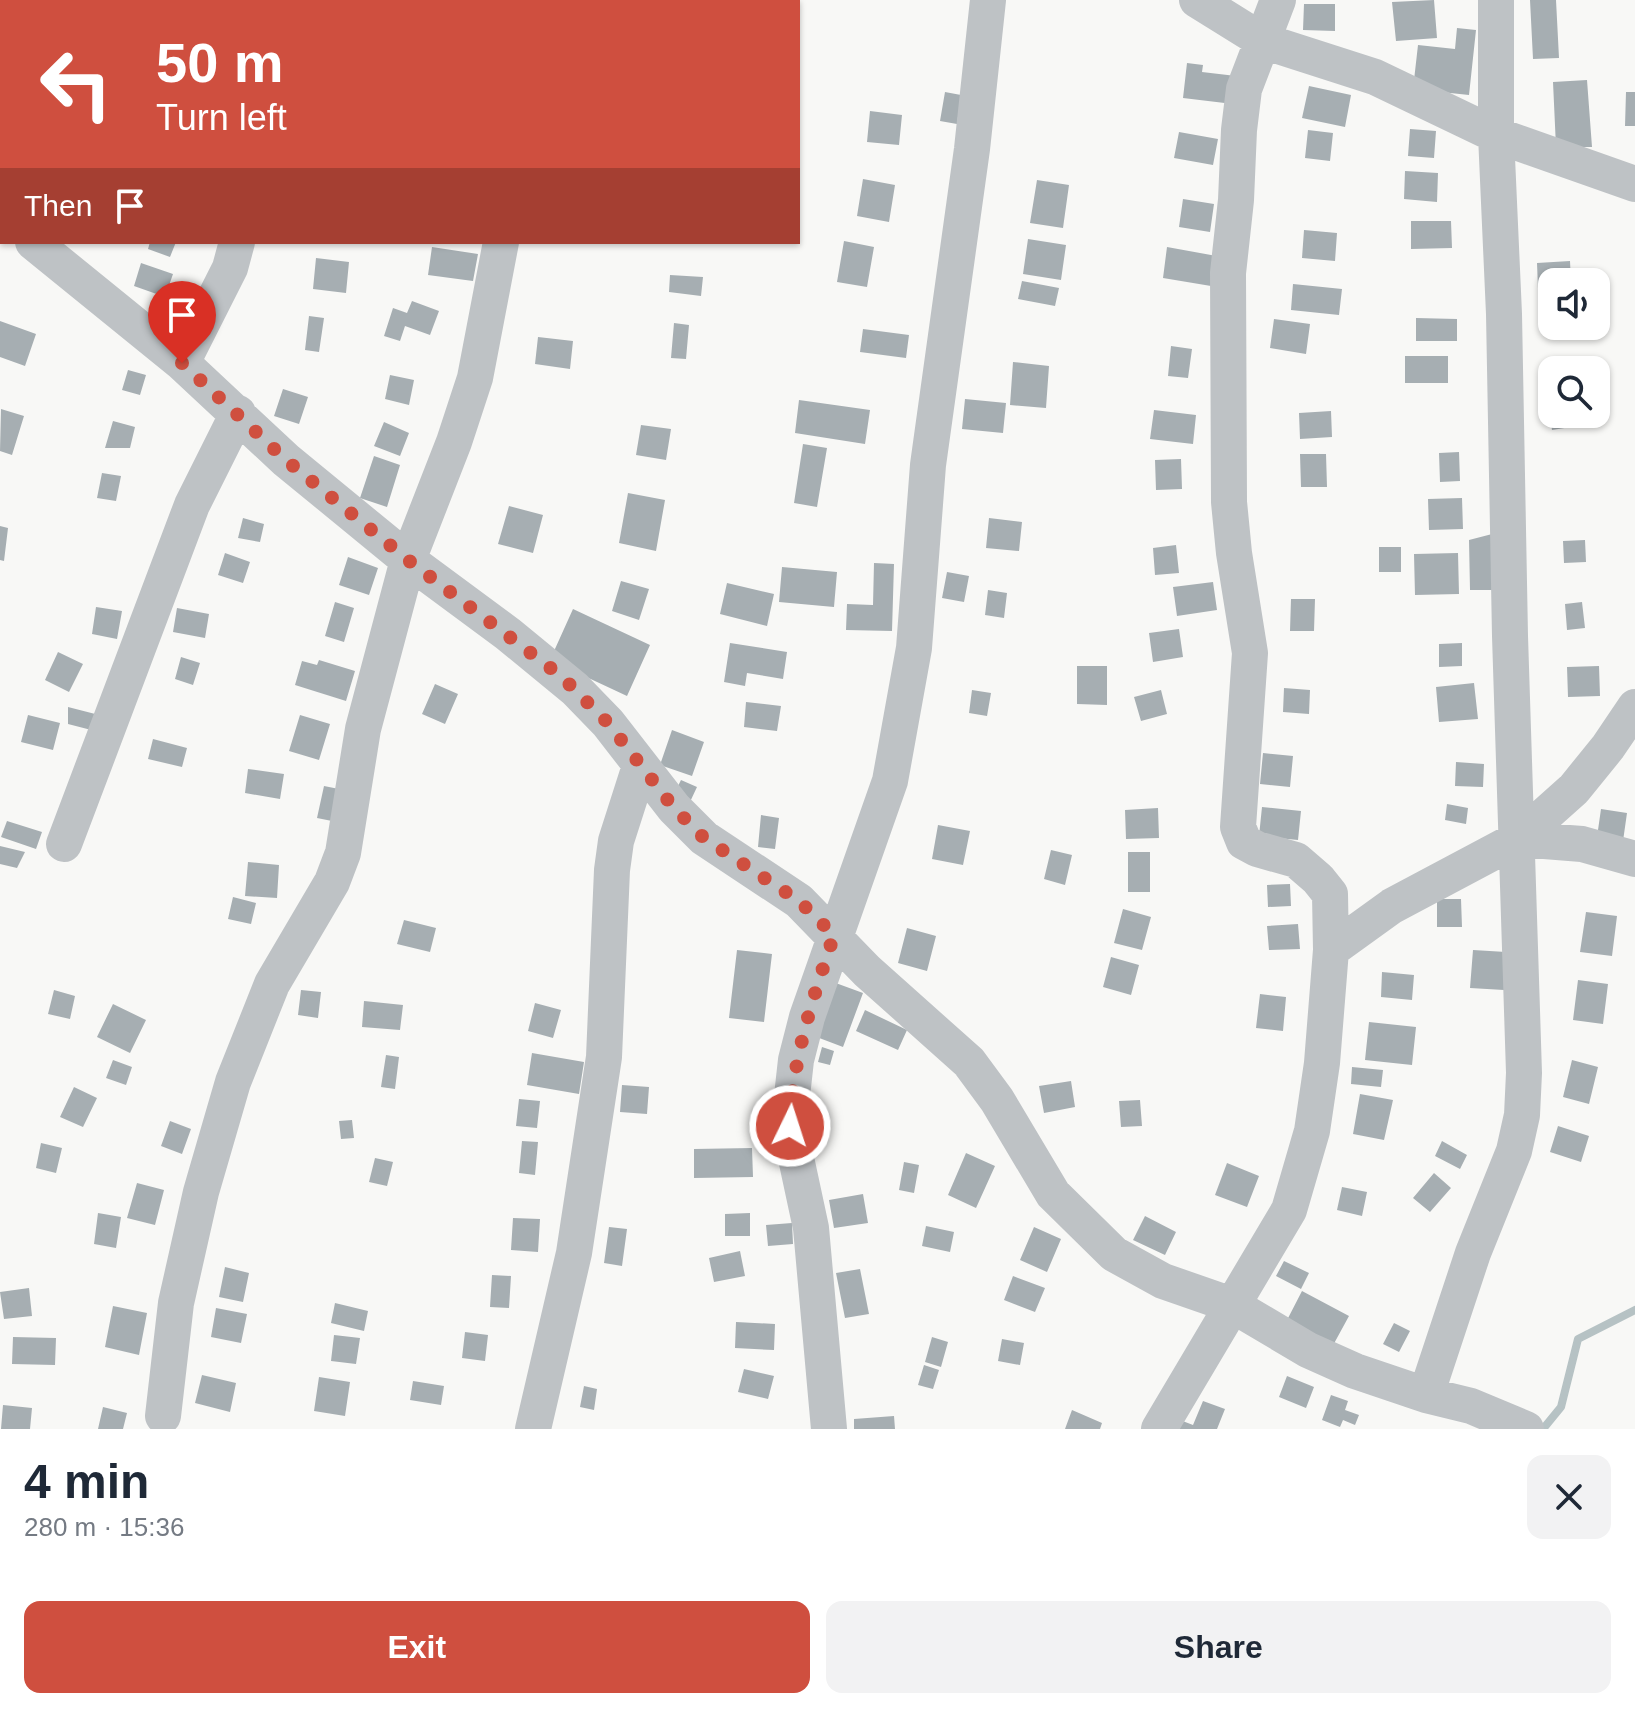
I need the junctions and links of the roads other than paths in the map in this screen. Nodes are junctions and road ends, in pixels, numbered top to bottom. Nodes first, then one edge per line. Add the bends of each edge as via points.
1 (988, 0) edge
2 (1197, 0) edge
3 (1278, 0) edge
4 (1496, 0) edge
5 (1263, 41) junction
6 (1496, 135) junction
7 (1635, 184) edge
8 (35, 244) edge
9 (236, 244) edge
10 (501, 244) edge
11 (182, 363) junction
12 (238, 413) junction
13 (408, 560) junction
14 (1635, 707) edge
15 (640, 766) junction
16 (1518, 839) junction
17 (64, 844) dead end
18 (1635, 859) edge
19 (834, 935) junction
20 (1331, 950) junction
21 (1232, 1305) junction
22 (1426, 1395) junction
23 (163, 1416) dead end
24 (1524, 1428) edge
25 (533, 1429) edge
26 (829, 1429) edge
27 (1159, 1429) edge

1 - 19 street via 928,465 914,648 890,781
2 - 5 street
3 - 5 street
4 - 6 street
5 - 6 street via 1375,77
5 - 20 street via 1244,89 1228,273 1229,502 1250,653 1238,827 1244,842 1296,860 1330,894
6 - 7 street
6 - 16 street
8 - 11 street
9 - 11 street via 230,268
10 - 13 street via 475,378
11 - 12 street
12 - 13 street via 286,460
12 - 17 street via 192,505
13 - 15 street via 575,689
13 - 23 street via 358,751 343,853 332,882 272,984 233,1082 201,1192 176,1303
14 - 16 street via 1574,789
15 - 19 street via 704,838 799,901
15 - 25 street via 612,870 604,1057 574,1253
16 - 18 street via 1582,844
16 - 20 street via 1392,906
16 - 22 street via 1522,1115 1514,1151
19 - 21 street via 969,1062 1053,1194 1083,1227 1114,1254 1163,1281
19 - 26 street via 796,1060 790,1126 811,1228
20 - 21 street via 1322,1063 1303,1167 1289,1210
21 - 22 street via 1308,1350
21 - 27 street
22 - 24 street

